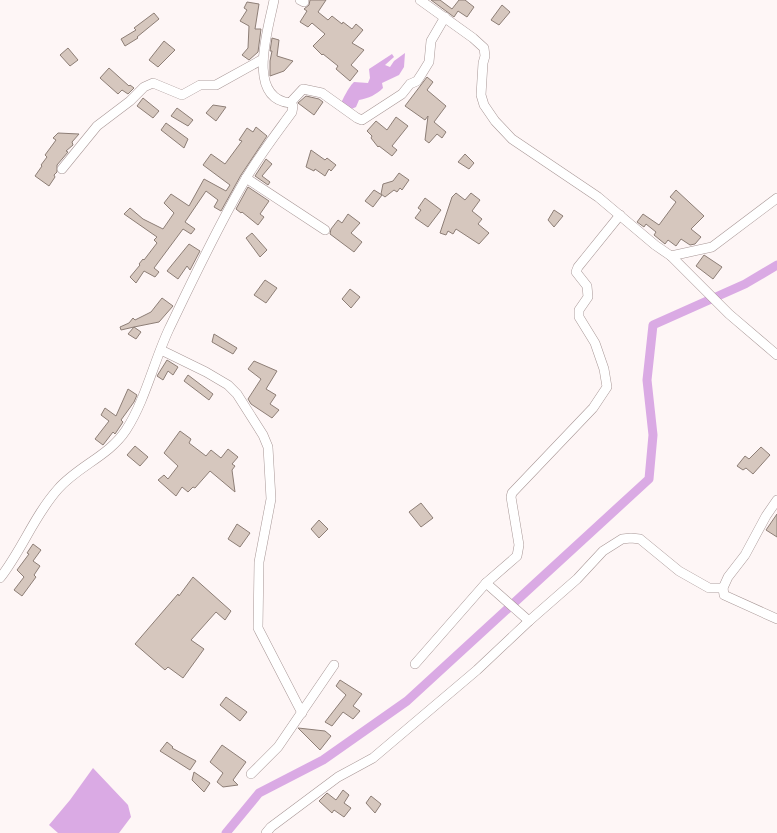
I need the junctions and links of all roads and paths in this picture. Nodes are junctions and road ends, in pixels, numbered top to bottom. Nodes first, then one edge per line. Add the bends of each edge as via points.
1 (274, 0) edge
2 (420, 0) edge
3 (445, 17) junction
4 (263, 59) junction
5 (290, 103) junction
6 (62, 169) dead end
7 (246, 178) junction
8 (777, 198) edge
9 (620, 215) junction
10 (326, 230) dead end
11 (671, 256) junction
12 (161, 350) junction
13 (777, 355) edge
14 (777, 500) edge
15 (0, 578) edge
16 (486, 583) junction
17 (723, 588) junction
18 (777, 619) edge
19 (529, 621) junction
20 (334, 664) dead end
21 (415, 664) dead end
22 (302, 713) junction
23 (251, 774) dead end
24 (266, 833) edge

1 - 4 street
2 - 3 street
3 - 5 street via 431,41 429,62 421,75 402,94 366,118 357,118 322,93 307,89 300,91
3 - 9 street via 484,48 481,95 495,121 512,139
4 - 5 street via 265,83 278,98
4 - 6 street via 216,85 200,85 182,95 154,84 144,87 97,126
5 - 7 street via 292,112
7 - 10 street
7 - 12 street via 214,235
8 - 11 street via 712,247
9 - 11 street
9 - 16 street via 576,272 587,286 588,297 579,310 579,316 595,343 607,387 588,414 512,493 519,545 517,556
11 - 13 street via 729,314
12 - 15 street via 126,431 57,490
12 - 22 street via 228,385 237,394 268,447 272,499 258,562 258,628
14 - 17 street
16 - 19 street
16 - 21 street
17 - 18 street via 724,595
17 - 19 street via 709,588 679,571 640,539 622,539 603,551
19 - 24 street via 462,683 372,758 338,777
20 - 22 street
22 - 23 street via 278,747

